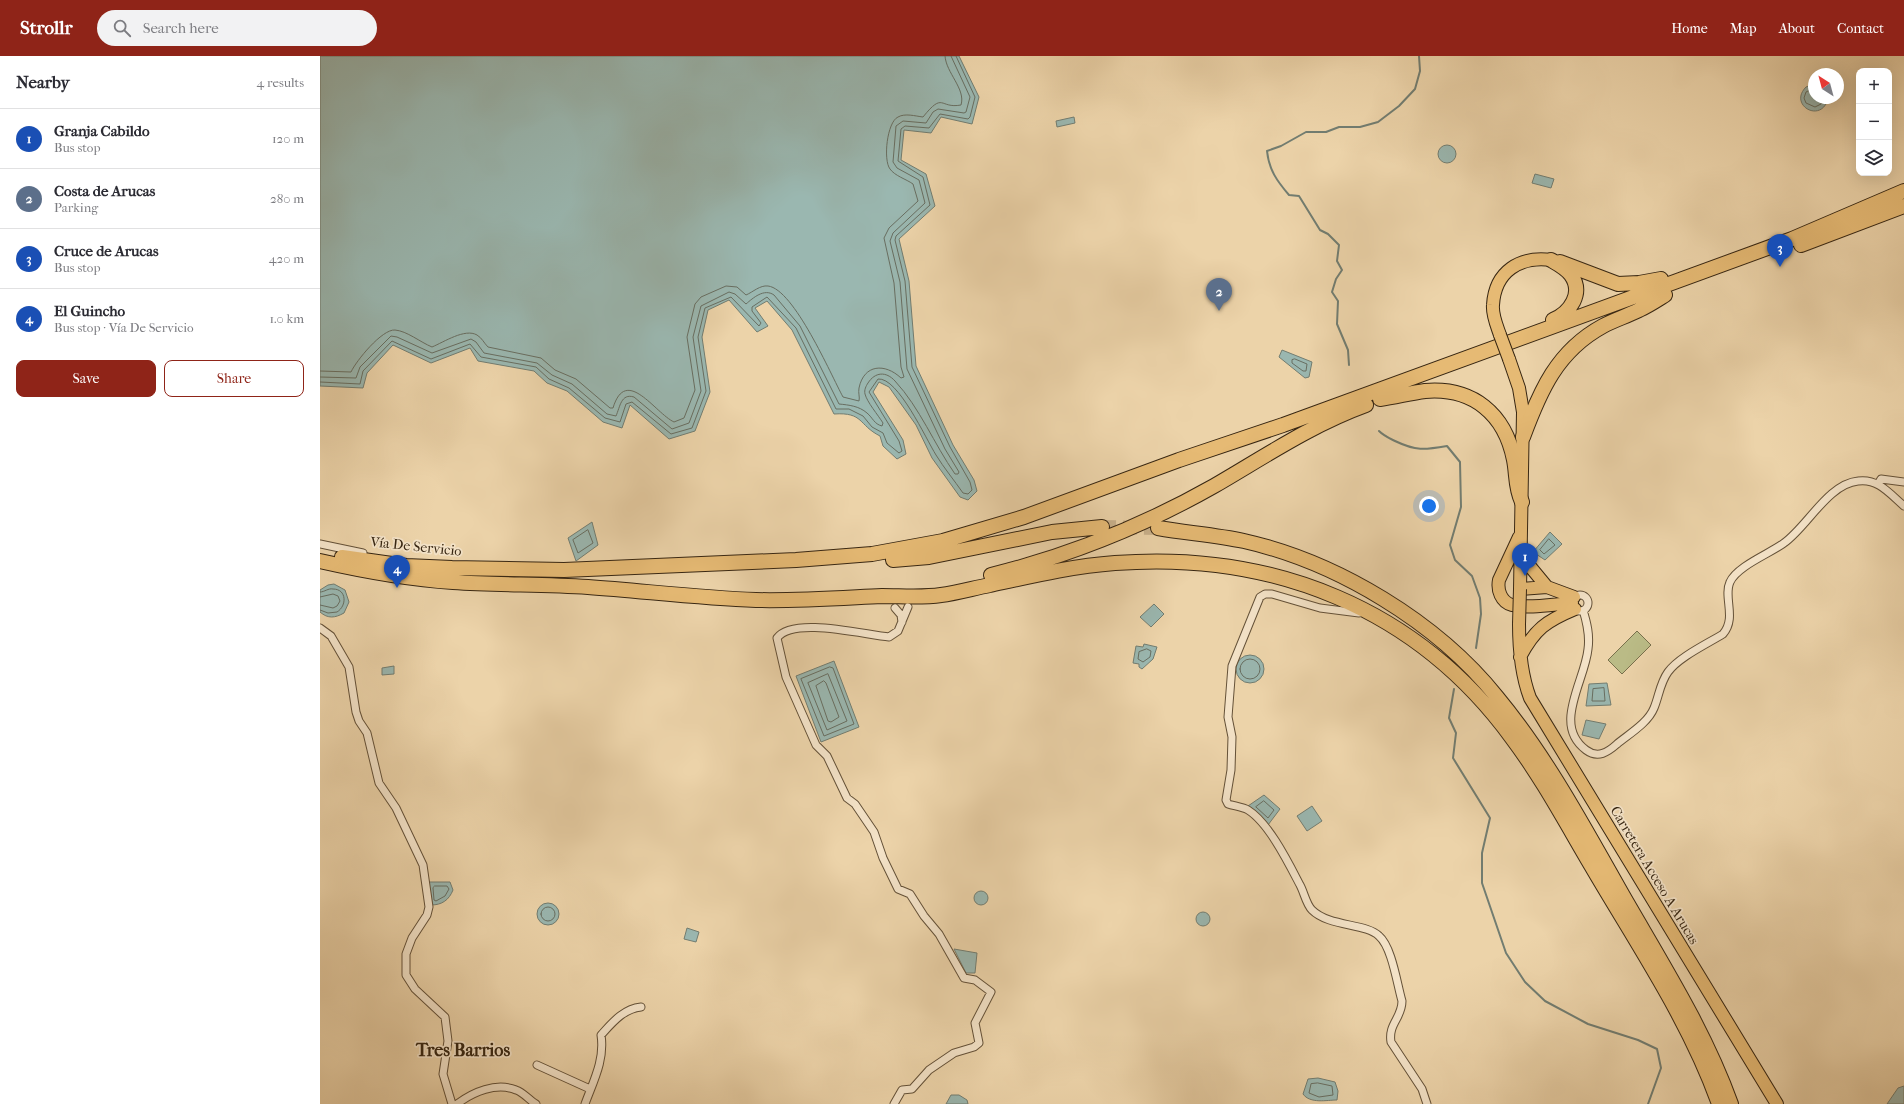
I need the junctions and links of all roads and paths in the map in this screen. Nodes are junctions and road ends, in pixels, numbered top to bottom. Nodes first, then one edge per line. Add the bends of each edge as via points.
1 (1904, 191) edge
2 (1904, 206) edge
3 (1551, 260) junction
4 (1699, 272) junction
5 (1665, 295) junction
6 (1382, 394) junction
7 (1523, 437) junction
8 (1904, 482) edge
9 (1881, 485) junction
10 (1522, 502) junction
11 (1904, 506) edge
12 (1102, 527) tunnel mouth
13 (1158, 528) tunnel mouth
14 (1521, 534) junction
15 (320, 544) edge
16 (1521, 549) junction
17 (320, 552) edge
18 (796, 560) junction
19 (320, 561) edge
20 (487, 569) junction
21 (1547, 587) junction
22 (1520, 589) junction
23 (883, 596) junction
24 (1325, 603) joint
25 (1576, 605) junction
26 (908, 607) dead end
27 (895, 608) dead end
28 (902, 622) junction
29 (320, 628) edge
30 (1520, 657) junction
31 (1480, 699) junction
32 (641, 1007) dead end
33 (537, 1065) dead end
34 (590, 1089) junction
35 (452, 1104) edge
36 (457, 1104) edge
37 (536, 1104) edge
38 (584, 1104) edge
39 (894, 1104) edge
40 (1427, 1104) edge
41 (1719, 1104) edge
42 (1731, 1104) edge
43 (1777, 1104) edge

1 - 4 highway via 1792,239
2 - 5 highway
3 - 4 highway via 1569,264 1618,284
3 - 6 highway via 1564,267 1572,275 1575,283 1575,298 1566,312 1558,318 1408,374
3 - 7 main road, Carretera Acceso A Arucas, bridge via 1538,258 1524,261 1505,273 1494,294 1494,317 1519,388 1523,412
4 - 6 highway
5 - 6 highway
5 - 7 highway via 1640,310 1602,326 1584,338 1564,357 1541,391
6 - 10 highway via 1447,392 1467,396 1484,406 1495,416 1508,444 1514,460 1515,483
6 - 18 highway via 975,533 886,552
6 - 23 highway via 1297,435 1212,486 1153,517 1068,552 945,587
7 - 10 main road, Carretera Acceso A Arucas
8 - 9 street via 1881,479
9 - 11 street
9 - 25 street via 1858,481 1846,484 1784,543 1736,574 1728,588 1728,629 1678,662 1663,680 1654,710 1648,718 1606,753 1596,755 1580,746 1570,722 1571,706 1588,649 1588,624
10 - 14 main road, Carretera Acceso A Arucas
12 - 18 highway via 1052,532 930,557 867,562
13 - 42 highway via 1244,541 1298,558 1345,578 1415,621 1475,672 1497,696 1549,769 1699,1029 1719,1070
14 - 16 main road, Carretera Acceso A Arucas
14 - 25 main road via 1498,580 1497,587 1501,597 1512,605
15 - 20 street, Vía De Servicio via 396,559 467,564
16 - 21 main road via 1528,564
16 - 22 main road, Carretera Acceso A Arucas
17 - 20 highway via 406,566
18 - 20 highway via 564,570
19 - 23 highway via 372,572 453,582 575,586 759,600
21 - 22 main road
21 - 25 main road
22 - 30 main road, Carretera Acceso A Arucas, bridge
23 - 31 highway via 940,595 1049,572 1114,563 1187,561 1236,566 1285,577 1328,592 1374,615 1409,636 1436,657
24 - 31 highway via 1359,613 1406,642
24 - 40 street via 1272,594 1260,597 1232,666 1228,717 1232,737 1231,770 1226,800 1228,804 1248,810 1264,825 1284,853 1310,908 1319,915 1347,926 1372,931 1380,936 1388,949 1402,1001 1402,1010 1390,1033 1391,1042 1422,1089
25 - 30 main road via 1539,628
26 - 28 street
27 - 28 street via 901,615
28 - 39 street via 898,631 889,638 816,627 789,630 777,638 786,677 816,745 827,756 847,798 855,804 874,832 898,888 910,894 939,934 964,978 975,980 990,992 975,1023 978,1043 974,1047 954,1053 929,1070 912,1089 902,1090
29 - 35 street via 331,636 349,667 356,712 367,733 380,783 396,808 423,866 427,915 412,938 406,954 406,975 415,989 445,1016 448,1042 443,1074
30 - 43 main road, Carretera Acceso A Arucas via 1526,687 1540,716
31 - 41 highway via 1512,737 1537,775 1638,944 1689,1033
32 - 34 street via 633,1008 616,1019 601,1035 601,1055
33 - 34 street
34 - 38 street
36 - 37 street via 467,1096 491,1088 514,1089

